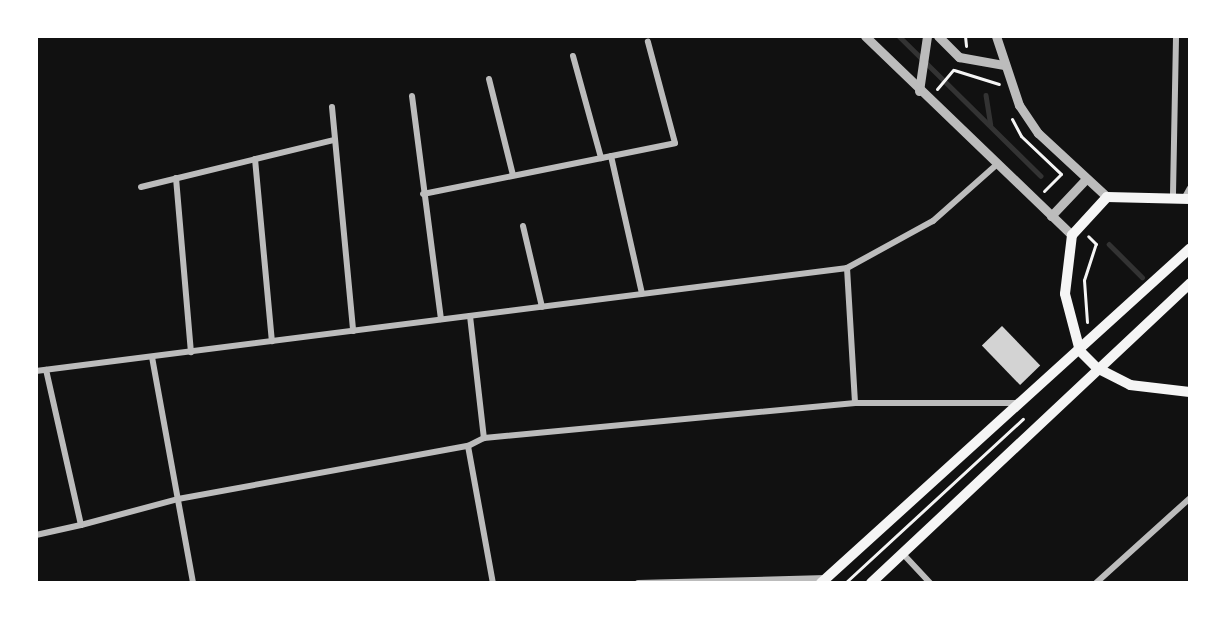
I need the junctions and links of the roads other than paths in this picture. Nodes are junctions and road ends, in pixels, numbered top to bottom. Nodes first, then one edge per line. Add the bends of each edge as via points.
1 (865, 36) edge
2 (927, 36) edge
3 (938, 36) edge
4 (996, 36) edge
5 (1176, 36) edge
6 (648, 42) dead end
7 (573, 56) dead end
8 (1004, 64) junction
9 (489, 79) dead end
10 (919, 86) junction
11 (412, 96) dead end
12 (332, 107) dead end
13 (334, 140) junction
14 (611, 156) junction
15 (601, 158) junction
16 (255, 159) junction
17 (995, 166) junction
18 (513, 176) junction
19 (176, 178) junction
20 (1085, 180) junction
21 (141, 187) dead end
22 (423, 194) junction
23 (1173, 194) junction
24 (1188, 194) edge
25 (1107, 197) junction
26 (1051, 216) junction
27 (523, 226) dead end
28 (1072, 235) junction
29 (1190, 248) edge
30 (847, 268) junction
31 (1190, 283) edge
32 (642, 294) junction
33 (542, 307) junction
34 (470, 316) junction
35 (441, 319) junction
36 (353, 331) junction
37 (272, 341) junction
38 (1080, 351) junction
39 (191, 352) junction
40 (152, 357) junction
41 (1097, 368) junction
42 (46, 370) junction
43 (36, 371) edge
44 (1190, 392) edge
45 (855, 403) junction
46 (1021, 403) junction
47 (484, 438) junction
48 (468, 446) junction
49 (1190, 498) edge
50 (178, 499) junction
51 (81, 525) junction
52 (36, 535) edge
53 (904, 555) junction
54 (824, 580) edge
55 (193, 583) edge
56 (493, 583) edge
57 (638, 583) edge
58 (872, 583) edge
59 (930, 583) edge
60 (1096, 583) edge

1 - 10 street
2 - 10 street
3 - 8 street via 959,57
4 - 8 street
5 - 23 street
6 - 14 street via 675,143
7 - 15 street
8 - 20 street via 1020,105 1038,133
9 - 18 street
10 - 17 street
11 - 22 street
12 - 13 street
13 - 16 street
13 - 36 street
14 - 15 street
14 - 32 street
15 - 18 street
16 - 19 street
16 - 37 street
17 - 26 street
17 - 30 street via 933,221
18 - 22 street
19 - 21 street
19 - 39 street
20 - 25 street
20 - 26 street
22 - 35 street
23 - 24 main road
23 - 25 main road
25 - 28 main road
26 - 28 street
27 - 33 street
28 - 38 main road via 1066,312
29 - 38 main road
30 - 32 street
30 - 45 street
31 - 41 main road
32 - 33 street
33 - 34 street
34 - 35 street
34 - 47 street
35 - 36 street
36 - 37 street
37 - 39 street
38 - 41 main road
38 - 46 main road
39 - 40 street
40 - 42 street
40 - 50 street
41 - 44 main road via 1130,386
41 - 53 main road
42 - 43 street
42 - 51 street
45 - 46 street
45 - 47 street
46 - 54 main road
47 - 48 street
48 - 50 street
48 - 56 street
49 - 60 street
50 - 51 street
50 - 55 street
51 - 52 street
53 - 58 main road
53 - 59 street
54 - 57 street

